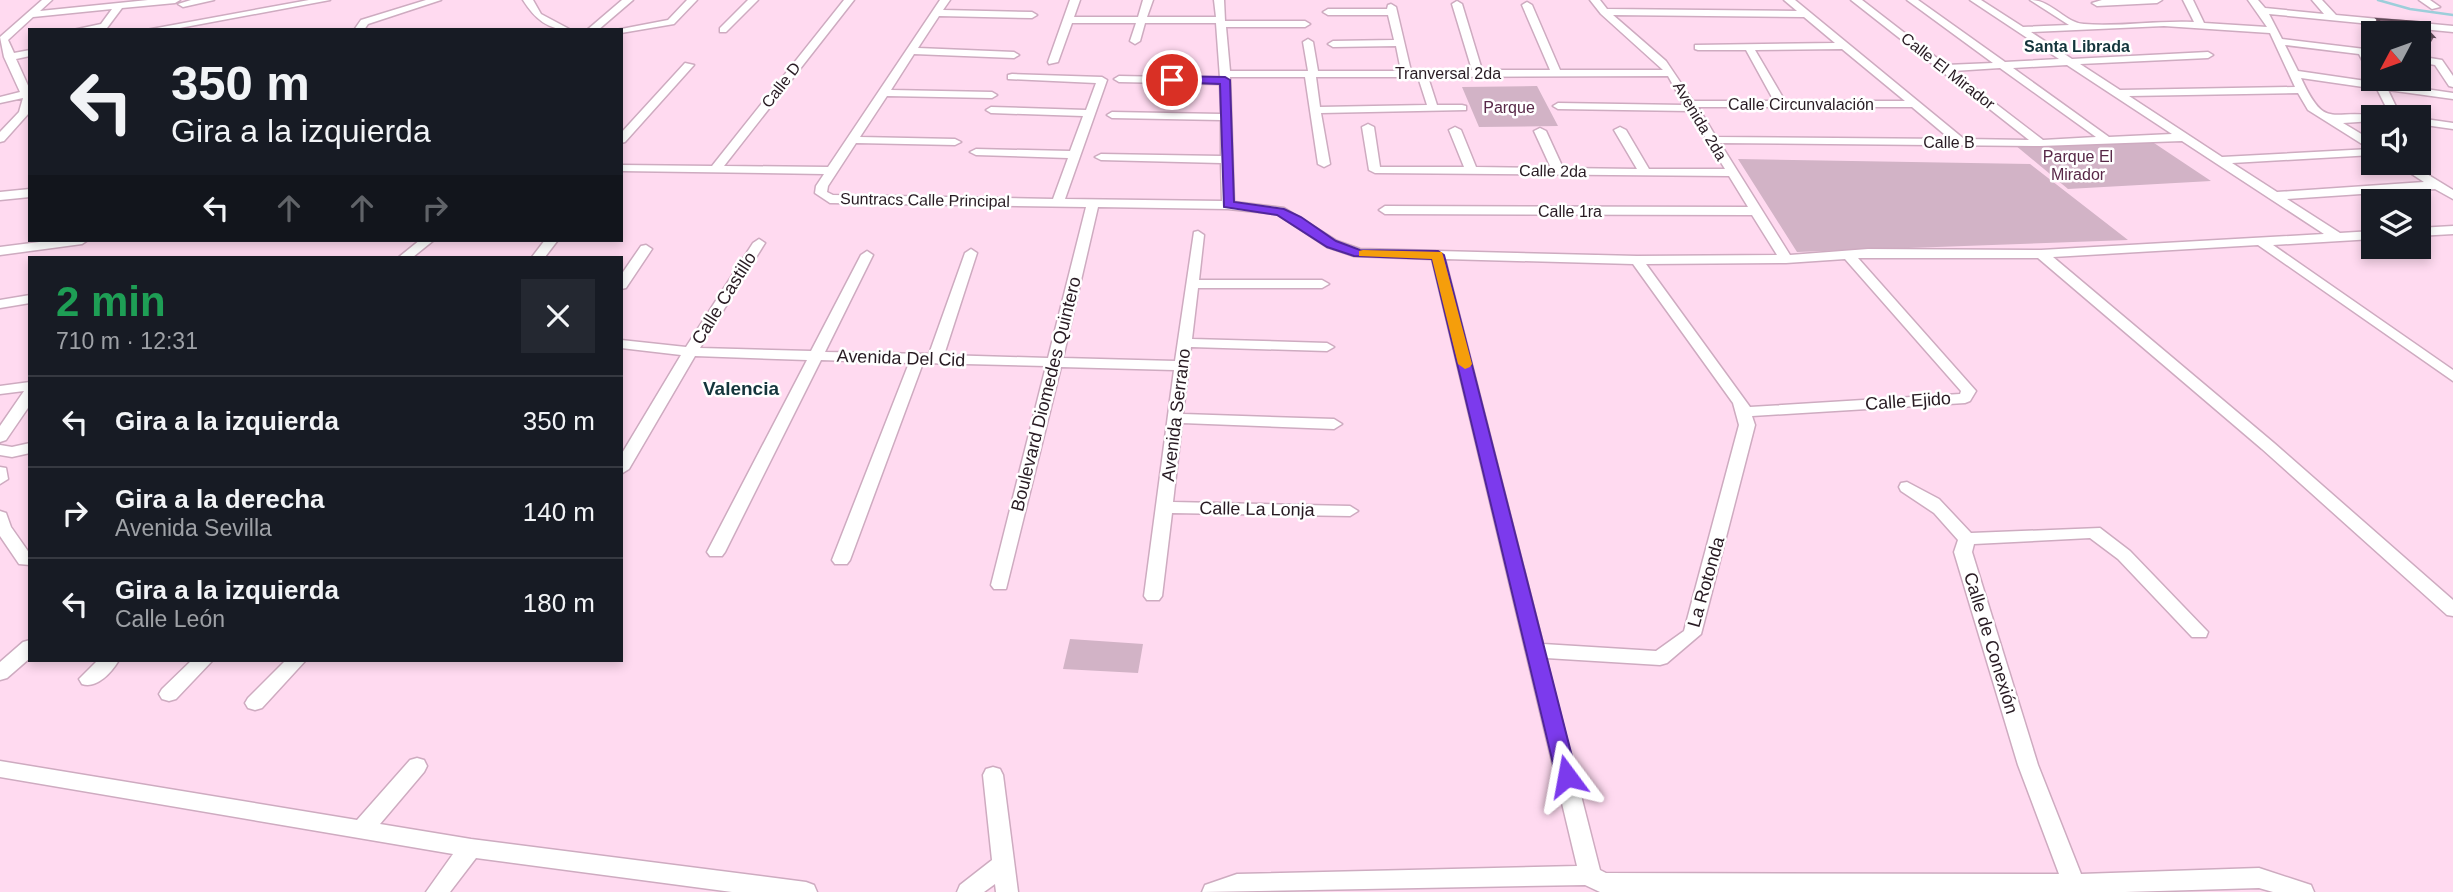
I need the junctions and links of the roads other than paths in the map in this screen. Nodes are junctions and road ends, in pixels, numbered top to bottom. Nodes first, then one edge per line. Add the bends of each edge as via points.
1 (47, 0) edge
2 (209, 0) edge
3 (325, 0) edge
4 (436, 0) edge
5 (528, 0) edge
6 (628, 0) edge
7 (692, 0) edge
8 (753, 0) edge
9 (849, 0) edge
10 (945, 0) edge
11 (1075, 0) edge
12 (1148, 0) edge
13 (1219, 0) edge
14 (1595, 0) edge
15 (1789, 0) edge
16 (1857, 0) edge
17 (1873, 0) edge
18 (1912, 0) edge
19 (1975, 0) edge
20 (2035, 0) edge
21 (2157, 0) edge
22 (2188, 0) edge
23 (2253, 0) edge
24 (2317, 0) edge
25 (2424, 0) edge
26 (181, 1) edge
27 (2094, 1) edge
28 (1457, 4) dead end
29 (1527, 5) dead end
30 (118, 7) junction
31 (2435, 7) dead end
32 (2262, 11) junction
33 (1328, 12) dead end
34 (1604, 12) junction
35 (937, 13) junction
36 (1806, 14) junction
37 (29, 15) junction
38 (1032, 15) dead end
39 (1141, 19) junction
40 (2333, 19) junction
41 (1070, 20) junction
42 (1220, 22) junction
43 (1305, 24) dead end
44 (2133, 24) junction
45 (2200, 24) junction
46 (16, 26) junction
47 (172, 26) junction
48 (2079, 27) junction
49 (0, 28) edge
50 (91, 28) edge
51 (162, 28) edge
52 (360, 28) edge
53 (562, 28) edge
54 (594, 28) edge
55 (2453, 29) edge
56 (623, 30) edge
57 (723, 30) dead end
58 (2022, 30) junction
59 (2275, 36) junction
60 (1135, 41) dead end
61 (1308, 41) dead end
62 (1400, 43) junction
63 (1333, 44) dead end
64 (1847, 46) junction
65 (1698, 47) dead end
66 (1749, 47) junction
67 (912, 51) junction
68 (2361, 52) edge
69 (28, 53) edge
70 (1014, 55) dead end
71 (2208, 55) dead end
72 (9, 57) junction
73 (2072, 61) junction
74 (2431, 61) edge
75 (1053, 62) dead end
76 (689, 65) dead end
77 (2006, 65) junction
78 (1945, 68) junction
79 (1671, 72) junction
80 (1407, 73) junction
81 (1422, 73) junction
82 (1473, 73) junction
83 (1556, 73) junction
84 (1312, 74) junction
85 (2294, 74) junction
86 (1012, 77) dead end
87 (1225, 77) junction
88 (1119, 79) dead end
89 (2361, 81) edge
90 (2453, 84) edge
91 (1476, 88) dead end
92 (2302, 90) junction
93 (2425, 91) edge
94 (884, 93) junction
95 (2121, 93) junction
96 (992, 95) dead end
97 (2453, 96) edge
98 (28, 97) edge
99 (0, 100) edge
100 (1781, 104) junction
101 (1912, 104) junction
102 (1558, 106) dead end
103 (1690, 106) junction
104 (1433, 108) junction
105 (1462, 108) dead end
106 (991, 110) dead end
107 (1316, 110) junction
108 (1090, 113) junction
109 (1112, 115) dead end
110 (1226, 117) junction
111 (2361, 119) edge
112 (2332, 120) junction
113 (2431, 123) edge
114 (2453, 126) edge
115 (1368, 127) dead end
116 (1620, 130) dead end
117 (1455, 131) dead end
118 (1540, 131) dead end
119 (2186, 137) junction
120 (623, 138) edge
121 (2361, 138) edge
122 (0, 139) edge
123 (853, 140) junction
124 (1711, 140) junction
125 (2108, 141) junction
126 (955, 142) dead end
127 (1961, 142) junction
128 (2040, 143) junction
129 (976, 152) dead end
130 (2361, 153) edge
131 (1075, 155) junction
132 (1101, 157) dead end
133 (1227, 160) junction
134 (2221, 160) junction
135 (1324, 164) dead end
136 (623, 168) edge
137 (714, 170) junction
138 (1471, 170) junction
139 (832, 171) junction
140 (1559, 172) junction
141 (1645, 172) junction
142 (1731, 173) junction
143 (2419, 175) edge
144 (2437, 186) junction
145 (28, 193) edge
146 (2453, 195) edge
147 (0, 196) edge
148 (2275, 196) junction
149 (1057, 203) junction
150 (1093, 204) junction
151 (1179, 204) junction
152 (1228, 205) junction
153 (1385, 210) dead end
154 (1755, 211) junction
155 (1088, 220) junction
156 (2453, 230) edge
157 (2431, 231) edge
158 (1198, 234) dead end
159 (2361, 236) edge
160 (2337, 237) junction
161 (67, 242) edge
162 (425, 242) edge
163 (550, 242) edge
164 (2261, 242) junction
165 (759, 243) dead end
166 (646, 249) dead end
167 (0, 251) edge
168 (971, 253) dead end
169 (867, 254) dead end
170 (1848, 254) junction
171 (2041, 254) junction
172 (1438, 255) junction
173 (406, 256) edge
174 (539, 256) edge
175 (1786, 259) junction
176 (1637, 260) junction
177 (623, 282) edge
178 (1192, 284) junction
179 (1322, 284) dead end
180 (28, 299) edge
181 (0, 304) edge
182 (1185, 343) junction
183 (623, 344) edge
184 (1327, 347) dead end
185 (690, 352) junction
186 (816, 355) junction
187 (918, 358) junction
188 (935, 359) junction
189 (1054, 362) junction
190 (1182, 366) junction
191 (2453, 377) edge
192 (28, 386) edge
193 (0, 390) edge
194 (28, 397) edge
195 (1744, 412) junction
196 (1175, 418) junction
197 (1334, 424) dead end
198 (0, 437) edge
199 (28, 448) edge
200 (0, 450) edge
201 (623, 466) edge
202 (0, 472) edge
203 (0, 480) edge
204 (1907, 487) dead end
205 (1164, 507) junction
206 (1350, 511) dead end
207 (0, 517) edge
208 (1967, 538) junction
209 (716, 552) dead end
210 (25, 560) dead end
211 (841, 561) dead end
212 (1000, 585) dead end
213 (1153, 596) dead end
214 (2453, 610) edge
215 (2199, 632) dead end
216 (28, 649) edge
217 (1537, 651) junction
218 (108, 662) edge
219 (202, 662) edge
220 (295, 662) edge
221 (0, 673) edge
222 (89, 679) dead end
223 (169, 694) dead end
224 (255, 703) dead end
225 (417, 766) dead end
226 (0, 769) edge
227 (993, 775) dead end
228 (362, 829) junction
229 (471, 848) junction
230 (1003, 864) junction
231 (1598, 879) junction
232 (2074, 884) junction
233 (2263, 885) edge
234 (437, 892) edge
235 (806, 892) edge
236 (968, 892) edge
237 (1007, 892) edge
238 (1213, 892) edge
239 (2303, 892) edge

1 - 37 street
2 - 26 street
3 - 47 street
4 - 52 street
5 - 53 street via 538,16
6 - 54 street
7 - 56 street via 666,25
8 - 57 street
9 - 137 street, Calle D
10 - 35 street
11 - 41 street
12 - 39 street
13 - 42 street
14 - 34 street, Avenida 2da
15 - 36 street, Calle Circunvalación
16 - 17 street
16 - 78 street, Calle El Mirador
18 - 77 street
19 - 58 street
20 - 48 street
21 - 27 street
22 - 45 street
23 - 32 street
24 - 40 street
25 - 31 street
26 - 30 street
26 - 47 street via 182,12
27 - 44 street
28 - 82 street
29 - 83 street
30 - 37 street
30 - 50 street via 104,26
32 - 40 street
32 - 59 street
33 - 62 street via 1392,9
34 - 36 street
34 - 79 street, Avenida 2da
35 - 38 street
35 - 67 street
36 - 64 street, Calle Circunvalación
37 - 46 street
39 - 41 street
39 - 42 street
39 - 60 street
40 - 55 street
41 - 75 street
42 - 43 street
42 - 87 street
44 - 45 street
44 - 48 street
45 - 59 street
46 - 49 street
46 - 72 street via 3,39
47 - 51 street
48 - 58 street
58 - 73 street
59 - 68 street
59 - 85 street
61 - 84 street
62 - 63 street
62 - 80 street
64 - 66 street
64 - 101 street, Calle Circunvalación
65 - 66 street
66 - 100 street
67 - 70 street
67 - 94 street
69 - 72 street
71 - 73 street
72 - 98 street
73 - 77 street
73 - 95 street
74 - 90 street via 2438,62
76 - 120 street
77 - 78 street
77 - 125 street
78 - 128 street, Calle El Mirador
79 - 83 street, Tranversal 2da
79 - 103 street, Avenida 2da
80 - 81 street, Tranversal 2da
80 - 84 street, Tranversal 2da
81 - 82 street, Tranversal 2da
81 - 104 street
82 - 83 street, Tranversal 2da
82 - 91 street
84 - 87 street, Tranversal 2da
84 - 107 street
85 - 89 street
85 - 92 street
86 - 108 street via 1102,80
87 - 88 street, Tranversal 2da
87 - 110 street
92 - 95 street
92 - 112 street via 2312,108
93 - 97 street
94 - 96 street
94 - 123 street
95 - 119 street
98 - 99 street
98 - 122 street via 24,113
100 - 101 street, Calle Circunvalación
100 - 103 street, Calle Circunvalación
101 - 127 street, Calle Circunvalación
102 - 103 street, Calle Circunvalación
103 - 124 street, Avenida 2da
104 - 105 street
104 - 107 street
106 - 108 street
107 - 135 street
108 - 131 street
109 - 110 street
110 - 133 street
111 - 112 street
112 - 121 street
113 - 114 street
115 - 138 street, Calle 2da via 1375,170
116 - 141 street
117 - 138 street
118 - 140 street
119 - 125 street, Calle B
119 - 134 street
123 - 126 street
123 - 139 street
124 - 127 street, Calle B
124 - 142 street, Avenida 2da
125 - 128 street, Calle B
127 - 128 street, Calle B
129 - 131 street
130 - 134 street
131 - 149 street
132 - 133 street
133 - 152 street
134 - 148 street
136 - 137 street
137 - 139 street
138 - 140 street, Calle 2da
139 - 149 street, Suntracs Calle Principal via 821,193 830,199
140 - 141 street, Calle 2da
141 - 142 street, Calle 2da
142 - 154 street, Avenida 2da
143 - 144 street
144 - 146 street
144 - 148 street
145 - 147 street
148 - 160 street
149 - 150 street
150 - 151 street
150 - 155 street, Boulevard Diomedes Quintero
151 - 152 street
151 - 155 street via 1165,209 1106,210
152 - 172 street via 1280,211 1332,244 1359,253
153 - 154 street, Calle 1ra
154 - 175 street, Avenida 2da
155 - 189 street, Boulevard Diomedes Quintero
156 - 157 street
158 - 178 street, Avenida Serrano
159 - 160 street
160 - 164 street
161 - 167 street
162 - 173 street
163 - 174 street
164 - 171 street
164 - 191 street
165 - 185 street, Calle Castillo
166 - 177 street
168 - 188 street
169 - 186 street
170 - 171 street
170 - 175 street
170 - 195 street, Calle Ejido via 1969,391 1965,398
171 - 214 street
172 - 176 street
172 - 217 street
175 - 176 street
176 - 195 street
178 - 179 street
178 - 182 street, Avenida Serrano
180 - 181 street
182 - 184 street
182 - 190 street, Avenida Serrano
183 - 185 street, Avenida Del Cid
185 - 186 street, Avenida Del Cid
185 - 201 street, Calle Castillo
186 - 187 street, Avenida Del Cid
186 - 209 street
187 - 188 street, Avenida Del Cid
187 - 211 street
188 - 189 street, Avenida Del Cid
189 - 190 street, Avenida Del Cid
189 - 212 street, Boulevard Diomedes Quintero
190 - 196 street, Avenida Serrano
192 - 193 street
194 - 198 street
195 - 217 street, La Rotonda via 1747,425 1692,634 1660,658
196 - 197 street
196 - 205 street, Avenida Serrano
199 - 200 street
202 - 203 street
204 - 208 street via 1930,498
205 - 206 street, Calle La Lonja
205 - 213 street, Avenida Serrano
207 - 210 street
208 - 215 street via 2094,532 2124,555
208 - 232 street, Calle de Conexión via 1963,552 2028,765
216 - 221 street
217 - 231 street
218 - 222 street
219 - 223 street
220 - 224 street
225 - 228 street
226 - 228 street
227 - 230 street
228 - 229 street
229 - 234 street
229 - 235 street
230 - 236 street
230 - 237 street
231 - 232 street
231 - 238 street via 1237,884
232 - 233 street
233 - 239 street

